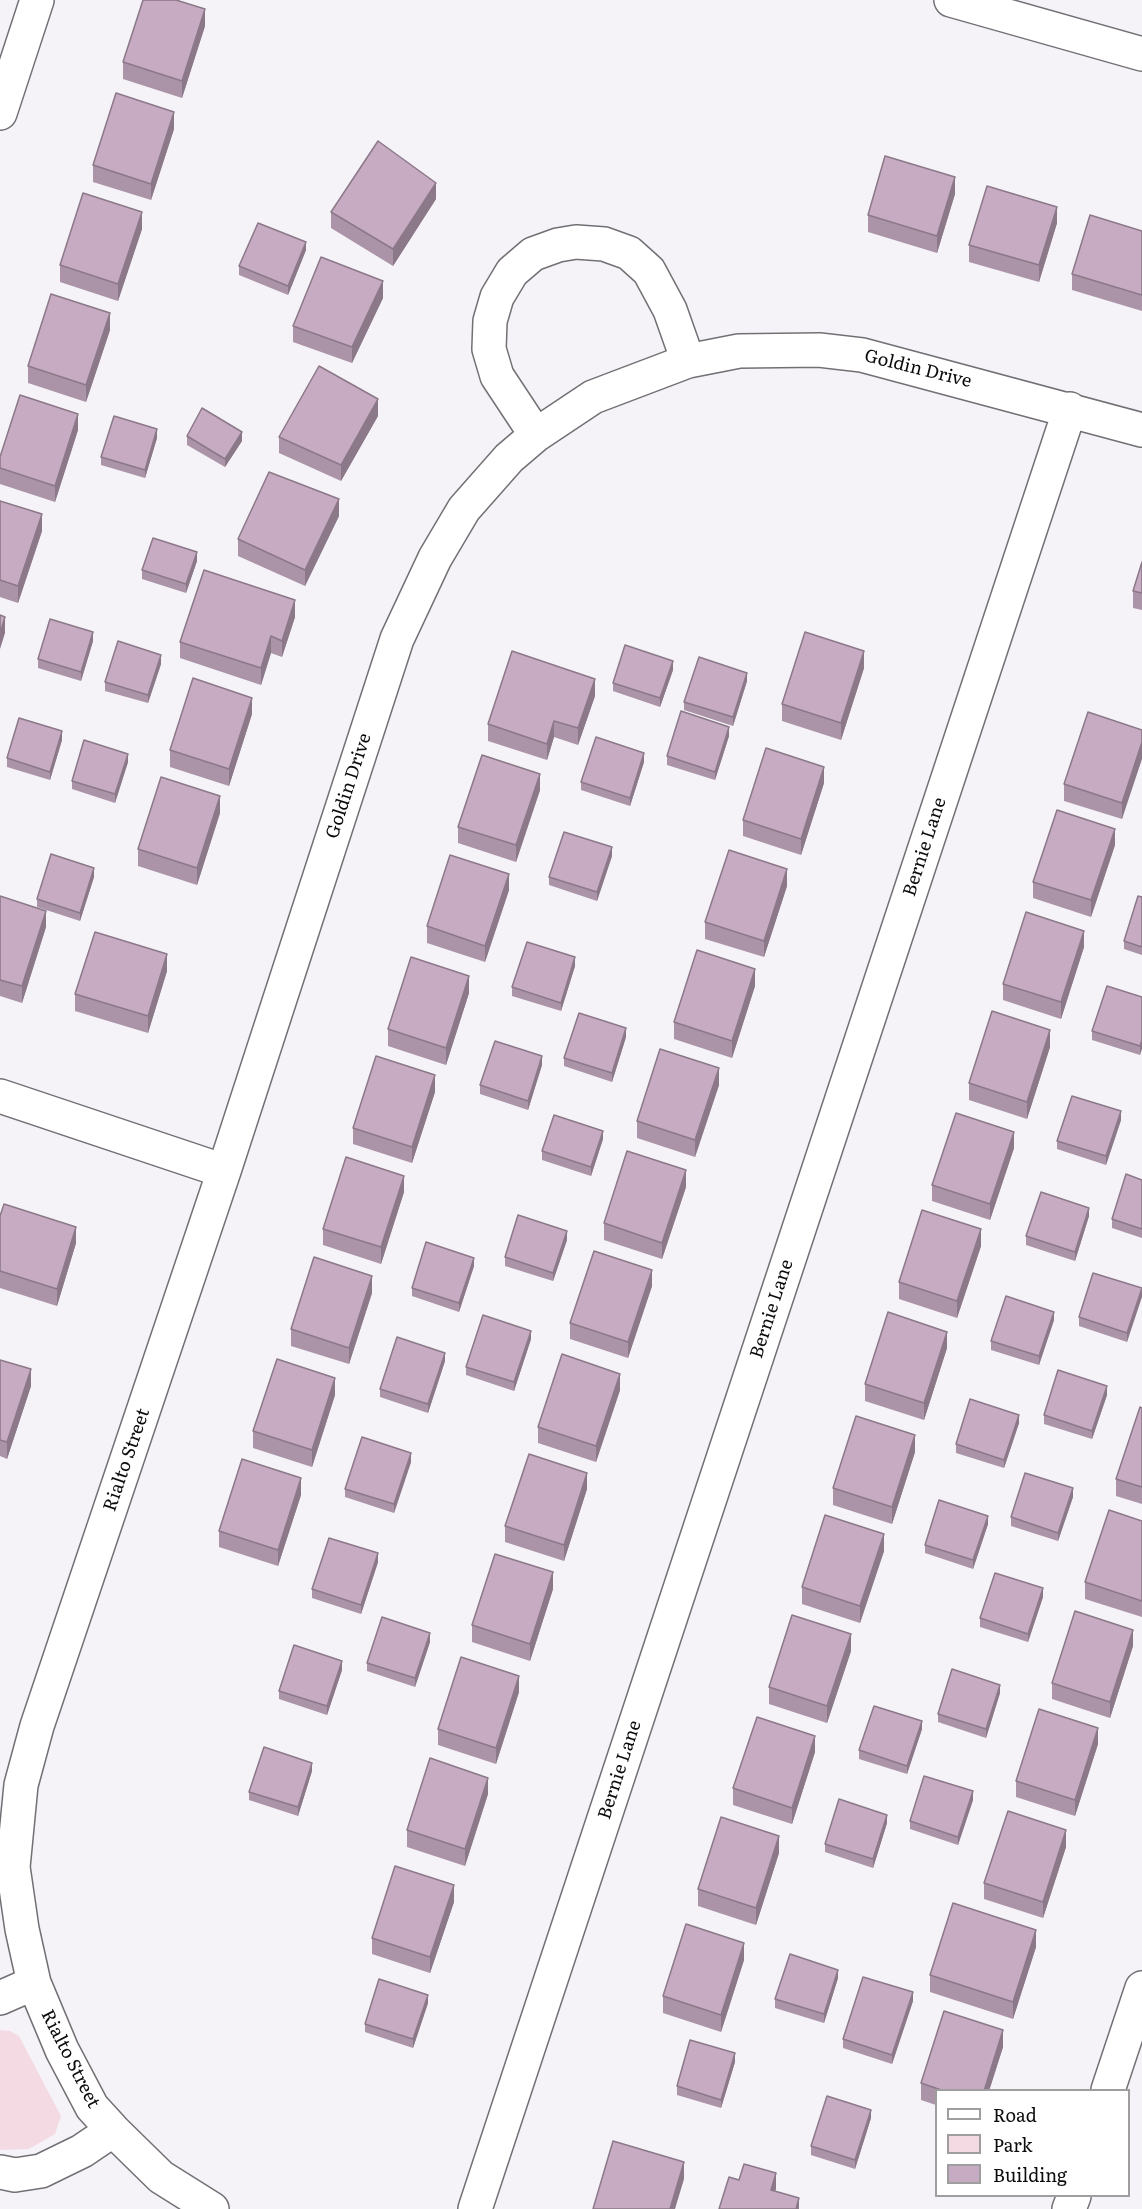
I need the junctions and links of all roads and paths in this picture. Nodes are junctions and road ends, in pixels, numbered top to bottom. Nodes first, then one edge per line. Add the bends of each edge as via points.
1 (37, 0) edge
2 (951, 0) edge
3 (1142, 54) edge
4 (0, 113) edge
5 (688, 361) junction
6 (1070, 409) junction
7 (1142, 430) edge
8 (536, 435) junction
9 (0, 1096) edge
10 (224, 1171) junction
11 (34, 1983) junction
12 (1142, 1988) edge
13 (0, 1998) edge
14 (1109, 2089) edge
15 (113, 2130) junction
16 (0, 2172) edge
17 (212, 2209) edge
18 (475, 2209) edge

1 - 4 street
2 - 3 street
5 - 6 street, Goldin Drive via 739,351 830,351 915,367
5 - 8 street, Goldin Drive via 593,397
5 - 8 street via 670,310 649,272 629,254 604,244 576,242 532,254 512,272 497,297 490,321 489,349 497,376
6 - 7 street, Goldin Drive
6 - 18 street, Bernie Lane
8 - 10 street, Goldin Drive via 508,458 464,509 435,558 397,639
9 - 10 street
10 - 11 street, Rialto Street via 37,1726 21,1785 13,1867
11 - 13 street
11 - 15 street, Rialto Street via 76,2079 92,2107
12 - 14 street
15 - 16 street via 41,2171 15,2175
15 - 17 street, Rialto Street via 161,2177

